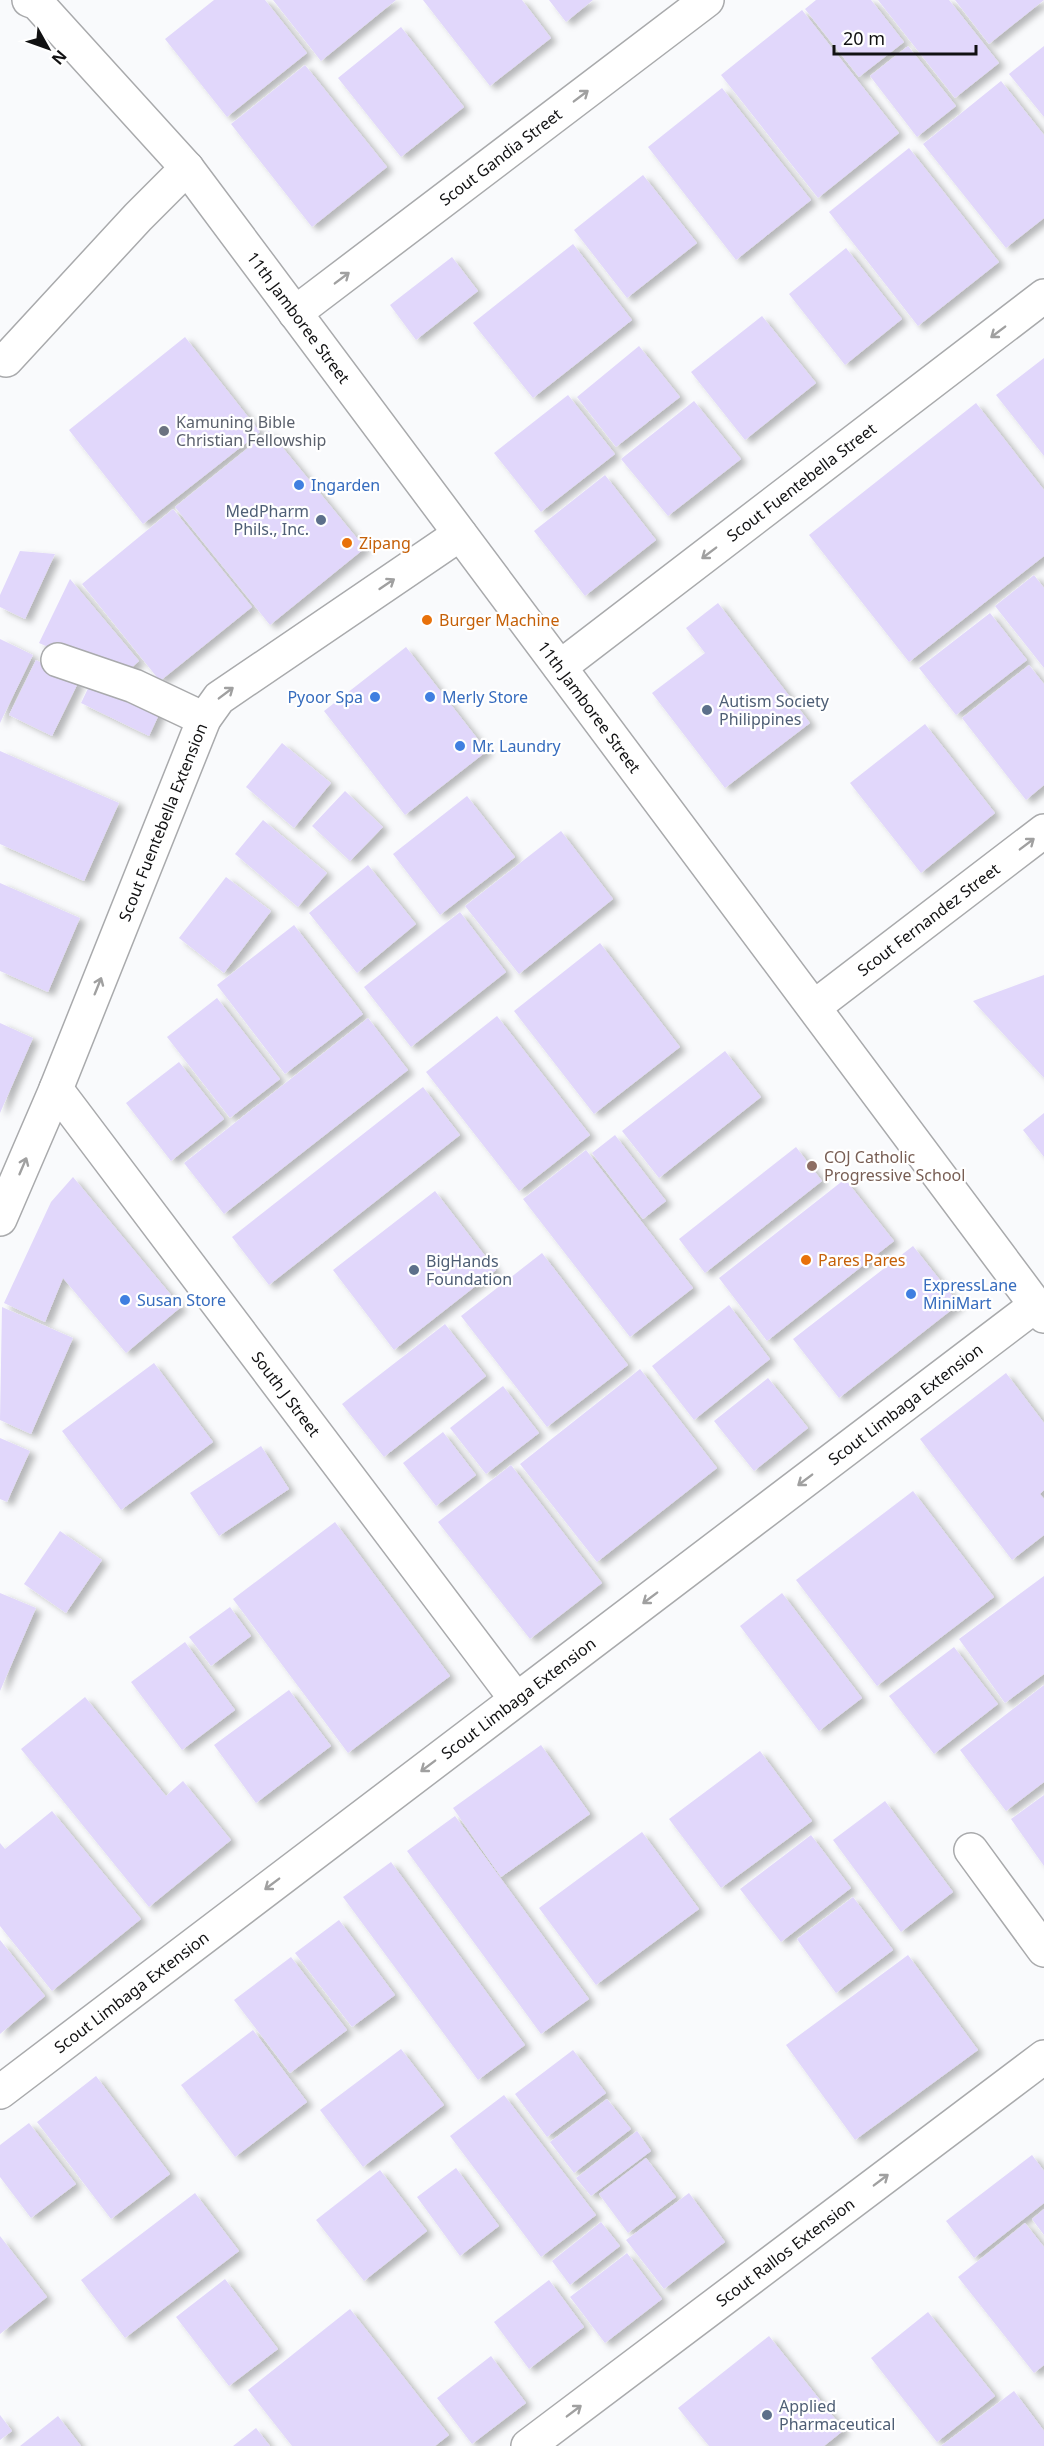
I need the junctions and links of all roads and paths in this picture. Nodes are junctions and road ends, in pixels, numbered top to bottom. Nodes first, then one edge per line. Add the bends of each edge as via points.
1 (707, 0) edge
2 (36, 1) edge
3 (187, 168) junction
4 (1044, 296) edge
5 (295, 313) junction
6 (6, 360) dead end
7 (460, 534) junction
8 (58, 660) dead end
9 (560, 667) junction
10 (204, 719) junction
11 (1044, 831) edge
12 (813, 1007) junction
13 (56, 1089) junction
14 (0, 1220) edge
15 (1040, 1310) edge
16 (516, 1699) junction
17 (970, 1850) dead end
18 (1044, 1950) edge
19 (1044, 2057) edge
20 (0, 2092) edge
21 (528, 2446) edge

5 -> 1 street, Scout Gandia Street
2 - 3 street, 11th Jamboree Street
3 - 5 street, 11th Jamboree Street
3 - 6 street
4 -> 9 street, Scout Fuentebella Street
5 - 7 street, 11th Jamboree Street
7 - 9 street, 11th Jamboree Street
10 -> 7 street, Scout Fuentebella Extension via 219,698
8 - 10 street via 134,686
9 - 12 street, 11th Jamboree Street
13 -> 10 street, Scout Fuentebella Extension
12 -> 11 street, Scout Fernandez Street
12 - 15 street, 11th Jamboree Street
14 -> 13 street, Scout Fuentebella Extension
13 - 16 street, South J Street
15 -> 16 street, Scout Limbaga Extension
16 -> 20 street, Scout Limbaga Extension
17 - 18 street
21 -> 19 street, Scout Rallos Extension

